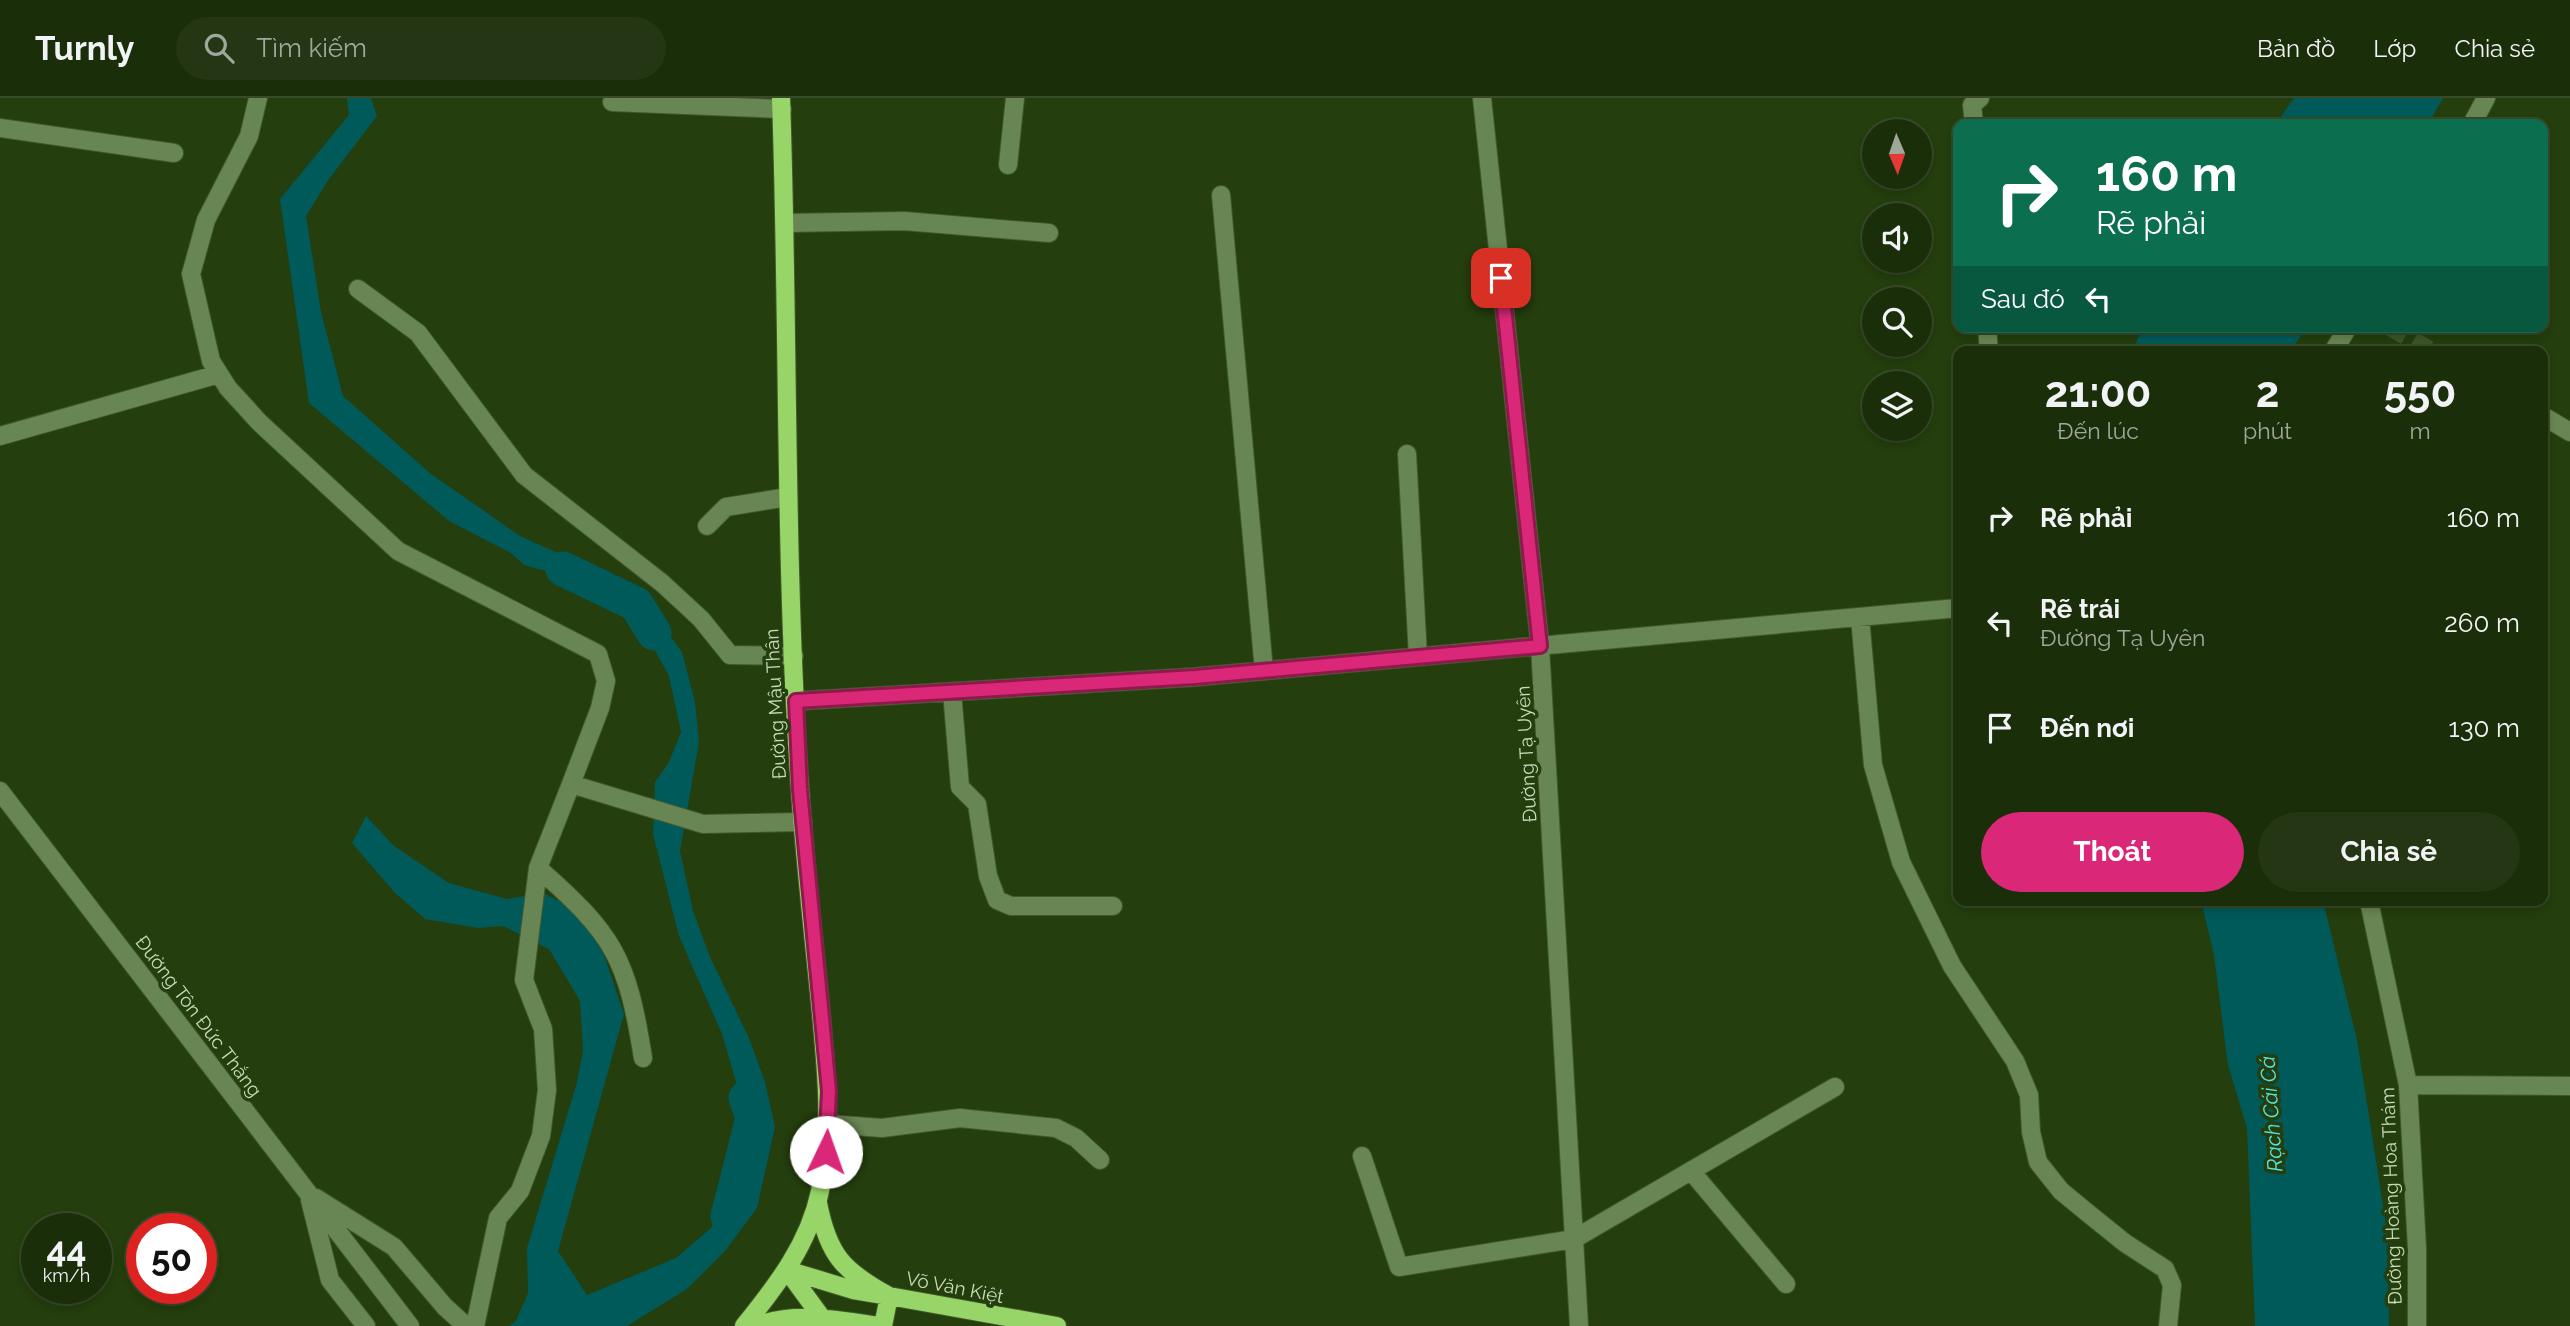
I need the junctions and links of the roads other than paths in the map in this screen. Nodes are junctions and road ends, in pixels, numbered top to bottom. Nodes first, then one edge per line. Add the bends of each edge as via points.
1 (258, 98) edge
2 (1015, 98) edge
3 (1482, 98) edge
4 (2486, 98) edge
5 (1972, 100) edge
6 (612, 102) dead end
7 (782, 103) edge
8 (1974, 119) edge
9 (2475, 119) edge
10 (0, 128) edge
11 (174, 153) dead end
12 (1008, 165) dead end
13 (1221, 195) dead end
14 (785, 223) junction
15 (1049, 233) dead end
16 (358, 289) dead end
17 (219, 374) junction
18 (2548, 419) edge
19 (2570, 432) edge
20 (0, 436) edge
21 (1407, 454) dead end
22 (788, 497) junction
23 (706, 526) dead end
24 (1953, 608) edge
25 (1860, 617) junction
26 (1540, 646) junction
27 (794, 656) junction
28 (1418, 657) junction
29 (1264, 671) junction
30 (952, 692) junction
31 (796, 701) junction
32 (571, 784) junction
33 (0, 791) edge
34 (803, 822) junction
35 (537, 868) junction
36 (1113, 906) dead end
37 (2369, 906) edge
38 (643, 1058) dead end
39 (2408, 1085) junction
40 (2570, 1086) edge
41 (1835, 1087) dead end
42 (827, 1124) junction
43 (1362, 1156) dead end
44 (1100, 1160) dead end
45 (1691, 1171) junction
46 (309, 1194) junction
47 (818, 1199) junction
48 (1574, 1239) junction
49 (787, 1270) junction
50 (1786, 1284) dead end
51 (889, 1296) junction
52 (821, 1318) junction
53 (366, 1326) edge
54 (410, 1326) edge
55 (466, 1326) edge
56 (475, 1326) edge
57 (744, 1326) edge
58 (756, 1326) edge
59 (881, 1326) edge
60 (1057, 1326) edge
61 (1579, 1326) edge
62 (2168, 1326) edge
63 (2417, 1326) edge

1 - 17 street via 249,136 205,220 191,274 211,361
2 - 12 street
3 - 26 street, Đường Tạ Uyên
4 - 9 street
5 - 8 street
6 - 7 street
7 - 14 main road, Đường Mậu Thân
10 - 11 street
13 - 29 street
14 - 15 street via 904,221
14 - 22 main road, Đường Mậu Thân
16 - 27 street via 418,333 524,475 662,583 701,619 730,656
17 - 20 street
17 - 32 street via 259,422 398,551 598,654 607,681
18 - 19 street
21 - 28 street
22 - 23 street via 726,507
22 - 27 main road, Đường Mậu Thân
24 - 25 street
25 - 26 street
25 - 62 street via 1873,765 1901,862 1952,966 2015,1061 2029,1095 2038,1162 2061,1191 2124,1243 2165,1269 2172,1285
26 - 28 street
26 - 48 street, Đường Tạ Uyên
27 - 31 main road, Đường Mậu Thân
28 - 29 street
29 - 30 street
30 - 31 street
30 - 36 street via 960,787 977,804 988,876 997,900 1011,906
31 - 34 main road, Đường Mậu Thân
32 - 34 street via 703,824
32 - 35 street
33 - 46 street, Đường Tôn Đức Thắng
34 - 42 main road, Đường Mậu Thân via 829,1091
35 - 38 street via 591,916 620,958 633,997
35 - 56 street via 524,980 543,1029 547,1090 541,1136 520,1191 498,1217
37 - 39 street, Đường Hoàng Hoa Thám
39 - 40 street
39 - 63 street, Đường Hoàng Hoa Thám
41 - 45 street
42 - 44 street via 882,1128 960,1118 1056,1128 1076,1138
42 - 47 main road, Đường Mậu Thân
43 - 48 street via 1399,1267
45 - 48 street
45 - 50 street
46 - 53 street via 330,1280
46 - 54 street, Đường Tôn Đức Thắng
46 - 55 street via 394,1247
47 - 49 main road, Đường Mậu Thân
47 - 51 main road, Võ Văn Kiệt via 838,1260
48 - 61 street, Đường Tạ Uyên
49 - 51 main road
49 - 52 main road
49 - 57 main road, Đường Mậu Thân
51 - 59 main road
51 - 60 main road, Võ Văn Kiệt
52 - 58 main road
52 - 59 main road

